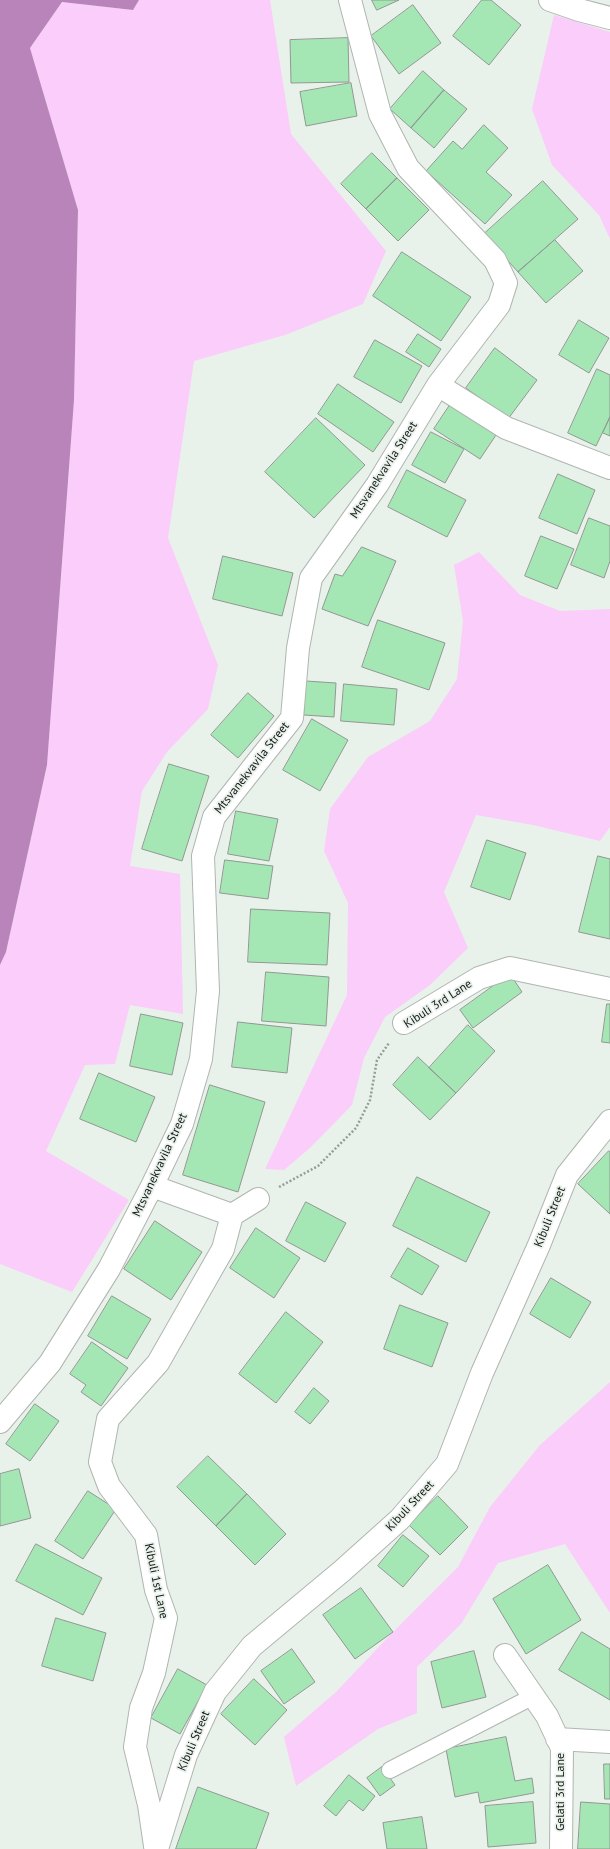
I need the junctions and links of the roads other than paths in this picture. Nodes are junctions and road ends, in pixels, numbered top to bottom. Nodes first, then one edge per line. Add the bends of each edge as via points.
1 (350, 0) edge
2 (550, 0) edge
3 (610, 18) edge
4 (438, 385) junction
5 (610, 468) edge
6 (610, 989) edge
7 (404, 1023) road end
8 (610, 1121) edge
9 (152, 1186) junction
10 (258, 1199) road end
11 (232, 1215) junction
12 (0, 1422) edge
13 (505, 1656) dead end
14 (532, 1697) junction
15 (557, 1739) junction
16 (610, 1742) edge
17 (390, 1770) dead end
18 (156, 1849) edge
19 (561, 1849) edge

1 - 4 street, Mtsvanekvavila Street via 380,114 408,168 495,260 506,283 499,305
2 - 3 street
4 - 5 street via 506,428
4 - 9 street, Mtsvanekvavila Street via 377,485 311,578 298,648 292,718 214,817 203,856 208,991 201,1059 182,1124
6 - 7 street, Kibuli 3rd Lane via 510,968 479,978
8 - 18 street, Kibuli Street via 567,1175 482,1373 447,1464 400,1519 252,1646 214,1692 186,1755
9 - 11 street
9 - 12 street, Mtsvanekvavila Street via 109,1269 50,1362
10 - 11 street
11 - 18 street, Kibuli 1st Lane via 223,1249 158,1363 108,1419 100,1462 110,1486 146,1536 156,1590 166,1618 154,1673 141,1708 135,1747 149,1805
13 - 14 street, Gelati 3rd Lane
14 - 15 street, Gelati 3rd Lane via 547,1716
14 - 17 lane
15 - 16 street
15 - 19 street, Gelati 3rd Lane via 562,1748

